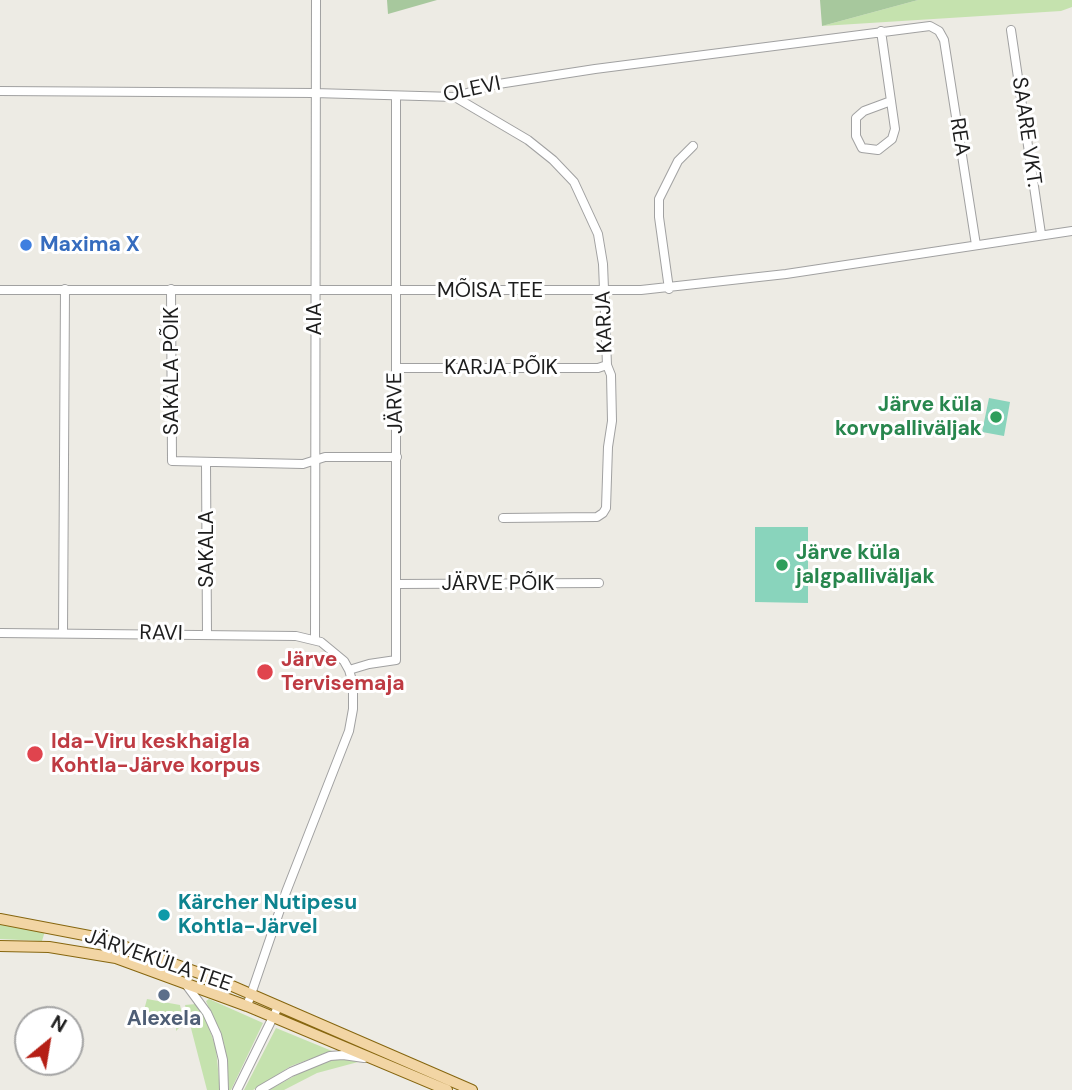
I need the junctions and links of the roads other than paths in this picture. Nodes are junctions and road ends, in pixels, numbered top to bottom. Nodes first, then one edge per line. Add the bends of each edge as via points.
1 (316, 0) edge
2 (1011, 30) dead end
3 (881, 31) junction
4 (939, 31) joint
5 (0, 91) edge
6 (314, 93) junction
7 (396, 96) junction
8 (455, 97) junction
9 (891, 101) junction
10 (693, 146) dead end
11 (1072, 231) edge
12 (1041, 234) junction
13 (976, 245) junction
14 (65, 289) junction
15 (171, 289) junction
16 (669, 289) junction
17 (0, 290) edge
18 (395, 290) junction
19 (314, 291) junction
20 (605, 291) junction
21 (607, 365) junction
22 (396, 368) junction
23 (397, 457) junction
24 (315, 460) junction
25 (206, 463) junction
26 (503, 518) dead end
27 (599, 583) dead end
28 (397, 584) junction
29 (63, 632) junction
30 (0, 633) edge
31 (207, 635) junction
32 (318, 640) junction
33 (349, 670) junction
34 (0, 919) edge
35 (0, 946) edge
36 (185, 983) junction
37 (251, 994) junction
38 (247, 1006) junction
39 (276, 1012) junction
40 (371, 1059) junction
41 (224, 1090) edge
42 (237, 1090) edge
43 (260, 1090) edge
44 (447, 1090) edge
45 (472, 1090) edge

1 - 6 street, AIA
2 - 12 street, SAARE VKT.
3 - 4 street, OLEVI via 930,26
3 - 8 street, OLEVI via 492,85
3 - 9 street
4 - 13 street, REA
5 - 6 street, OLEVI
6 - 7 street, OLEVI
6 - 19 street, AIA
7 - 8 street, OLEVI
7 - 18 street, JÄRVE
8 - 20 street, KARJA via 537,146 573,182 598,234
9 - 9 street via 892,139 878,150 862,148 856,136 856,118
10 - 16 street via 678,161 659,199
11 - 12 street, MÕISA TEE
12 - 13 street, MÕISA TEE
13 - 16 street, MÕISA TEE
14 - 15 street, MÕISA TEE
14 - 17 street, MÕISA TEE
14 - 29 street
15 - 19 street, MÕISA TEE
15 - 25 street, SAKALA PÕIK via 172,461
16 - 20 street, MÕISA TEE
18 - 19 street, MÕISA TEE
18 - 20 street, MÕISA TEE
18 - 22 street, JÄRVE
19 - 24 street, AIA
20 - 21 street, KARJA
21 - 22 street, KARJA PÕIK
21 - 26 street, KARJA via 612,421 603,513 582,518
22 - 23 street, JÄRVE
23 - 24 street
23 - 28 street, JÄRVE
24 - 25 street via 303,464
24 - 32 street, AIA
25 - 31 street, SAKALA
27 - 28 street, JÄRVE PÕIK
28 - 33 street, JÄRVE via 396,660
29 - 30 street, RAVI
29 - 31 street, RAVI
31 - 32 street, RAVI
32 - 33 street
33 - 37 street via 353,691 349,732
34 - 37 main road, JÄRVEKÜLA TEE via 100,938
35 - 36 main road, JÄRVEKÜLA TEE via 97,953
36 - 38 main road, JÄRVEKÜLA TEE
36 - 41 street via 217,1035
37 - 38 street
37 - 39 main road, JÄRVEKÜLA TEE
38 - 39 main road, JÄRVEKÜLA TEE
39 - 40 main road, JÄRVEKÜLA TEE via 291,1024
39 - 42 street
39 - 45 main road, JÄRVEKÜLA TEE via 311,1020
40 - 43 street via 330,1056
40 - 44 main road, JÄRVEKÜLA TEE

